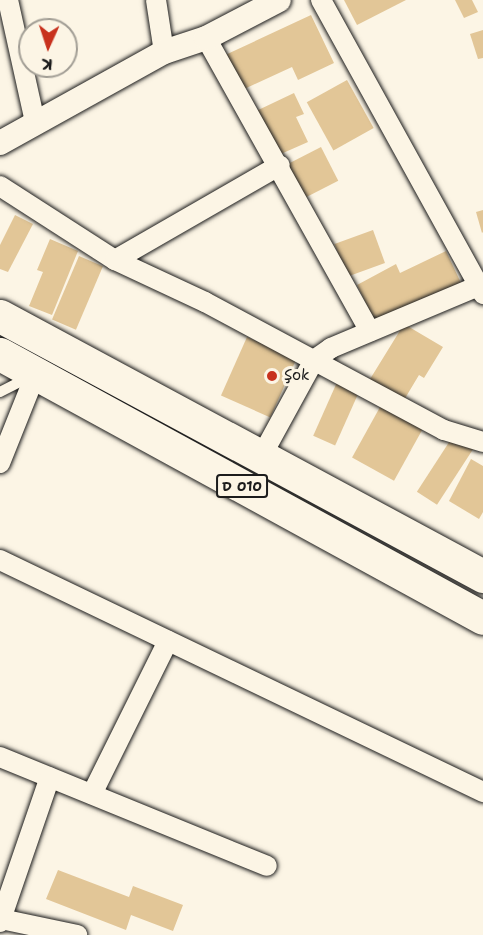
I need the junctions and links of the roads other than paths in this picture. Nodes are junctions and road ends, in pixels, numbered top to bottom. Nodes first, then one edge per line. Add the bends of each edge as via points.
1 (8, 0) edge
2 (156, 0) edge
3 (279, 0) edge
4 (321, 0) edge
5 (206, 38) junction
6 (164, 52) junction
7 (35, 122) junction
8 (0, 143) edge
9 (280, 165) junction
10 (0, 186) edge
11 (115, 260) junction
12 (481, 288) edge
13 (0, 316) edge
14 (370, 332) junction
15 (0, 354) edge
16 (314, 360) junction
17 (36, 374) junction
18 (0, 392) edge
19 (483, 441) edge
20 (261, 457) junction
21 (0, 463) edge
22 (0, 560) edge
23 (483, 576) edge
24 (483, 618) edge
25 (168, 641) junction
26 (0, 757) edge
27 (50, 777) junction
28 (483, 792) edge
29 (92, 794) junction
30 (267, 866) dead end
31 (1, 921) edge
32 (77, 935) edge

1 - 7 street
2 - 6 street
3 - 5 street
4 - 12 street
5 - 6 street
5 - 9 street
6 - 7 street
7 - 8 street
9 - 11 street
9 - 14 street
10 - 11 street
11 - 16 street
12 - 14 street
13 - 20 highway, D 010
14 - 16 street via 331,348
15 - 17 highway, D 010
16 - 19 street via 444,430
16 - 20 street
17 - 18 lane
17 - 21 street
17 - 24 highway, D 010
20 - 23 highway, D 010
22 - 25 street
25 - 28 street
25 - 29 street
26 - 27 street
27 - 29 street
27 - 31 street
29 - 30 street
31 - 32 street

